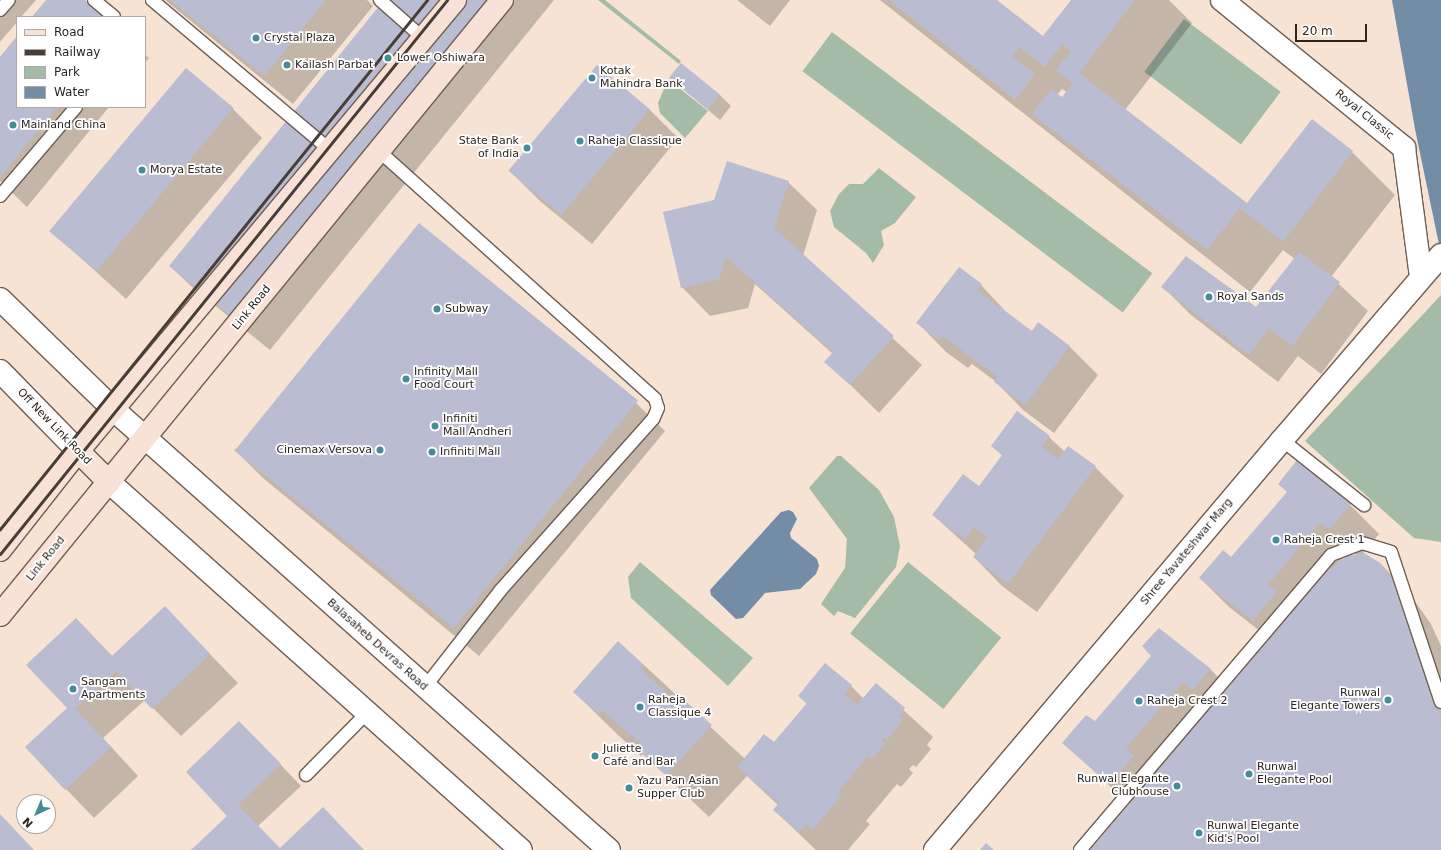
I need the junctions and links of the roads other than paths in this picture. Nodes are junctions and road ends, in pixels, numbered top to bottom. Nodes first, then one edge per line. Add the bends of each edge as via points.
1 (9, 0) edge
2 (94, 0) edge
3 (152, 0) edge
4 (380, 0) edge
5 (455, 0) edge
6 (502, 0) edge
7 (1222, 0) edge
8 (0, 10) edge
9 (113, 16) edge
10 (423, 38) junction
11 (75, 108) edge
12 (330, 150) junction
13 (379, 150) junction
14 (0, 196) edge
15 (1432, 266) edge
16 (0, 298) edge
17 (0, 371) edge
18 (114, 410) junction
19 (146, 439) junction
20 (1282, 440) junction
21 (78, 451) junction
22 (109, 482) junction
23 (1364, 505) dead end
24 (0, 550) edge
25 (0, 615) edge
26 (424, 687) junction
27 (1441, 702) edge
28 (367, 713) junction
29 (306, 775) dead end
30 (521, 850) edge
31 (609, 850) edge
32 (935, 850) edge
33 (1080, 850) edge

1 - 8 lane
2 - 9 lane
3 - 12 lane
4 - 10 lane
5 - 10 main road
6 - 13 main road, Link Road
7 - 15 street, Royal Classic via 1404,148
10 - 12 main road
11 - 14 lane
12 - 18 main road
13 - 19 main road, Link Road
13 - 26 lane via 655,399 658,408 653,419 500,591
15 - 20 street, Shree Yavateshwar Marg
16 - 18 street, Balasaheb Devras Road
17 - 21 street, Off New Link Road
18 - 19 street, Balasaheb Devras Road
18 - 21 main road
19 - 22 main road, Link Road
19 - 26 street, Balasaheb Devras Road
20 - 23 lane
20 - 32 street, Shree Yavateshwar Marg
21 - 22 main road, Off New Link Road
21 - 24 main road
22 - 25 main road, Link Road
22 - 28 street
26 - 31 street, Balasaheb Devras Road
27 - 33 lane via 1391,552 1362,544 1331,555
28 - 29 lane
28 - 30 street

